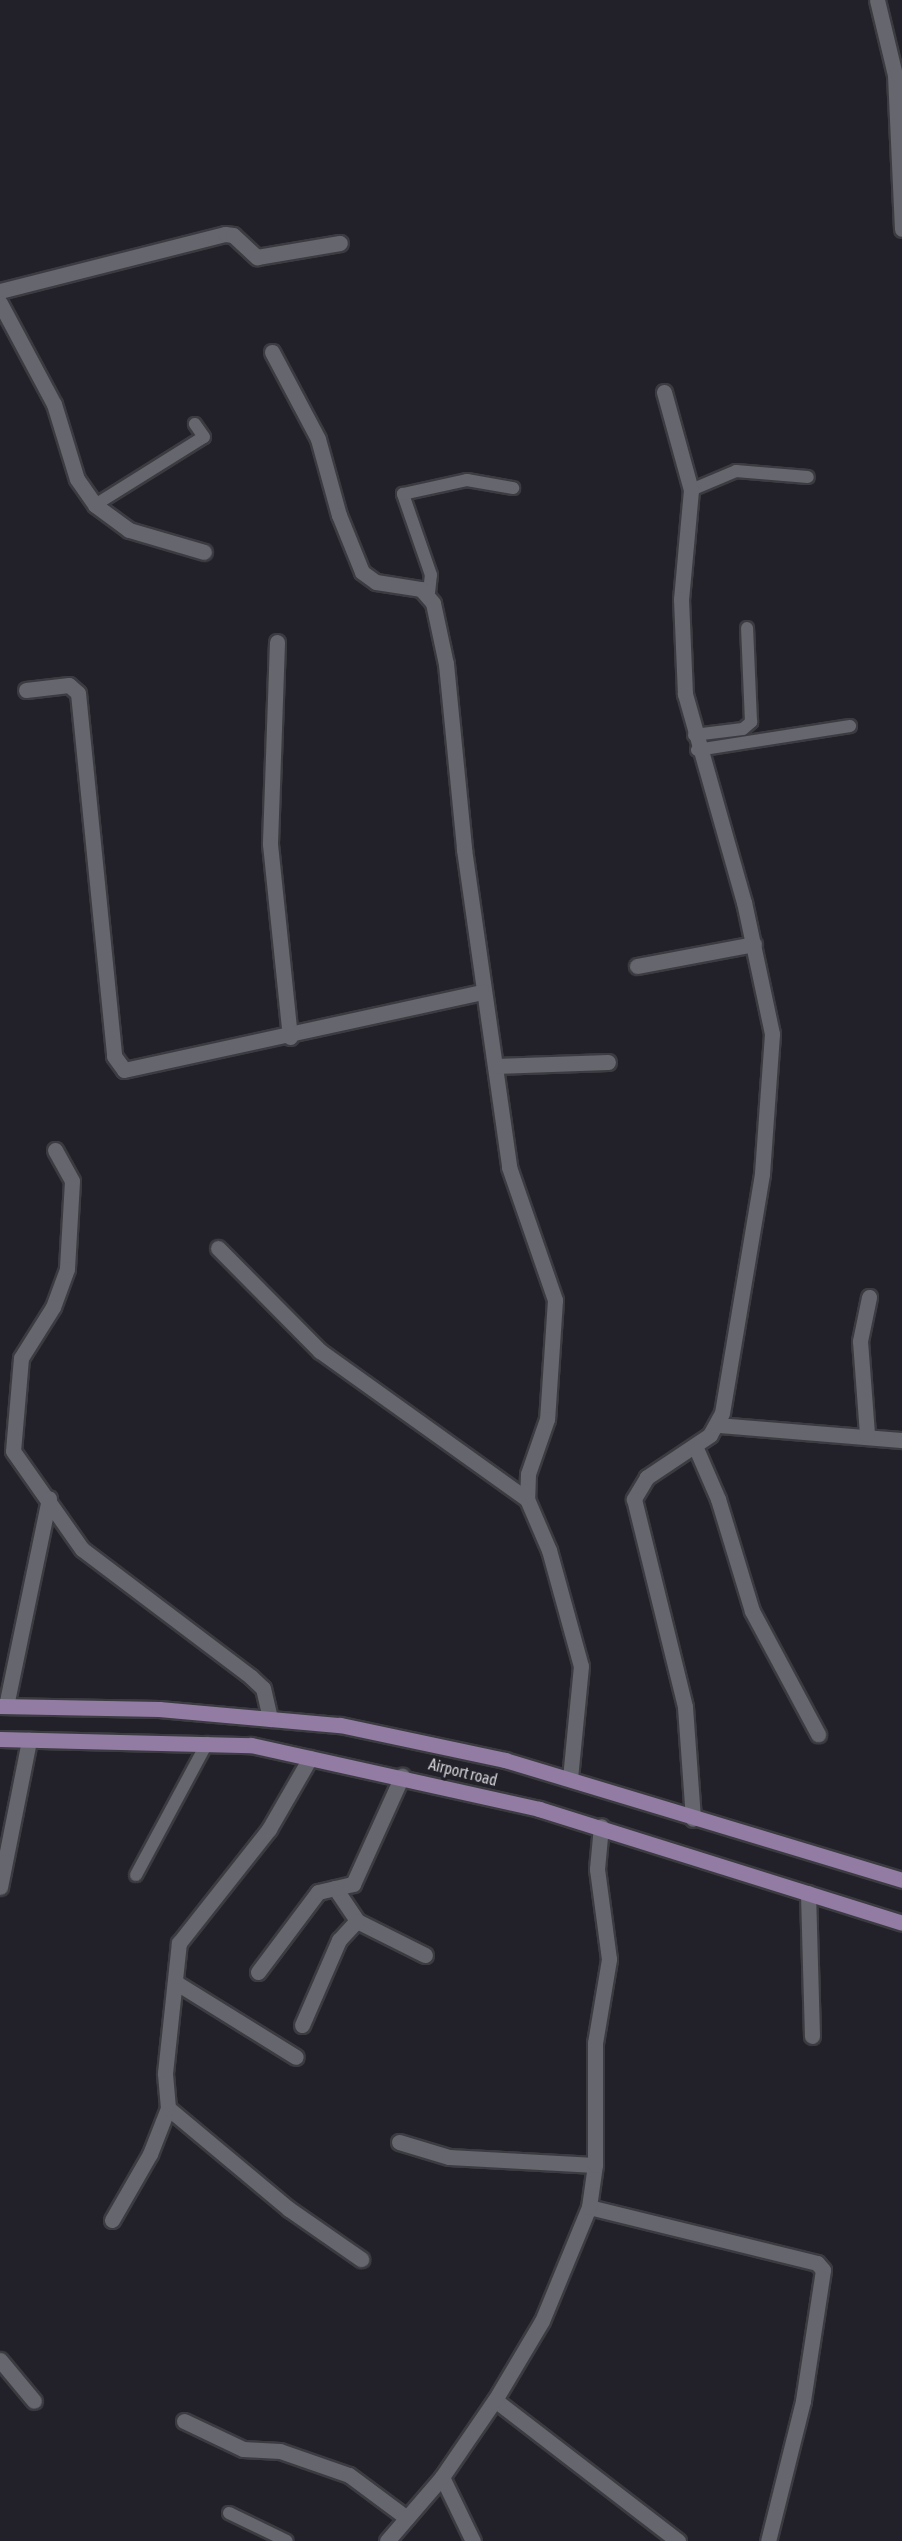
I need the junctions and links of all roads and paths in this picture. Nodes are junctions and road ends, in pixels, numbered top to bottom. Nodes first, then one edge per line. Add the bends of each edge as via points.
1 (877, 0) edge
2 (902, 229) edge
3 (340, 243) dead end
4 (0, 291) edge
5 (0, 303) edge
6 (272, 352) dead end
7 (664, 392) dead end
8 (195, 424) dead end
9 (808, 477) dead end
10 (513, 488) dead end
11 (691, 490) junction
12 (95, 505) junction
13 (204, 552) dead end
14 (429, 593) junction
15 (747, 628) dead end
16 (277, 642) dead end
17 (26, 690) dead end
18 (850, 726) dead end
19 (696, 742) junction
20 (754, 944) junction
21 (637, 966) dead end
22 (483, 992) junction
23 (290, 1037) junction
24 (608, 1062) dead end
25 (495, 1066) junction
26 (55, 1150) dead end
27 (218, 1248) dead end
28 (869, 1297) dead end
29 (718, 1425) junction
30 (867, 1434) junction
31 (902, 1440) edge
32 (694, 1446) junction
33 (49, 1498) junction
34 (527, 1499) junction
35 (3, 1706) edge
36 (270, 1719) junction
37 (818, 1734) dead end
38 (0, 1739) edge
39 (28, 1740) junction
40 (207, 1743) junction
41 (310, 1758) junction
42 (402, 1776) junction
43 (570, 1778) junction
44 (693, 1820) junction
45 (601, 1826) junction
46 (136, 1875) dead end
47 (902, 1880) edge
48 (0, 1887) edge
49 (335, 1888) junction
50 (808, 1893) junction
51 (357, 1921) junction
52 (902, 1923) edge
53 (425, 1955) dead end
54 (258, 1972) dead end
55 (175, 1982) junction
56 (302, 2025) dead end
57 (812, 2037) dead end
58 (296, 2057) dead end
59 (168, 2108) junction
60 (399, 2142) dead end
61 (595, 2165) junction
62 (589, 2207) junction
63 (112, 2220) dead end
64 (361, 2259) dead end
65 (0, 2360) edge
66 (495, 2400) junction
67 (34, 2401) dead end
68 (184, 2421) dead end
69 (442, 2477) junction
70 (229, 2513) dead end
71 (407, 2518) junction
72 (287, 2541) edge
73 (387, 2541) edge
74 (473, 2541) edge
75 (678, 2541) edge
76 (768, 2541) edge

1 - 2 street via 895,75
3 - 4 street via 256,257 233,235 225,234
5 - 12 street via 54,404 77,479
6 - 14 street via 318,439 339,515 362,572 376,582
7 - 11 street
8 - 12 lane via 204,437
9 - 11 lane via 736,471
10 - 14 lane via 467,480 403,494 431,575
11 - 19 street via 680,642
12 - 13 street via 129,530
14 - 22 street via 446,664
15 - 19 lane via 751,722 743,729
16 - 23 street via 270,844
17 - 23 street via 69,684 78,693 117,1065 133,1070
18 - 19 lane
19 - 20 street
20 - 21 street
20 - 29 street via 772,1034 769,1102 754,1231
22 - 23 street
22 - 25 street
24 - 25 street
25 - 34 street via 516,1199 555,1300 547,1364 547,1419 528,1474
26 - 33 street via 72,1181 67,1269 52,1307 21,1358 11,1439 19,1464
27 - 34 street via 320,1351
28 - 30 street via 860,1341
29 - 30 street
29 - 32 street
30 - 31 street
32 - 37 street via 718,1499 752,1611
32 - 44 street via 647,1477 634,1499 685,1707
33 - 35 street
33 - 36 street via 82,1549 263,1688
34 - 43 street via 549,1550 582,1666
35 - 36 main road
36 - 43 main road via 340,1725
38 - 39 main road, Airport road
39 - 40 main road, Airport road
39 - 48 street
40 - 41 main road, Airport road via 251,1745
40 - 46 lane
41 - 42 main road, Airport road
41 - 55 street via 269,1829 182,1937
42 - 45 main road, Airport road
42 - 49 street via 364,1867 353,1884
43 - 44 main road
44 - 47 main road
45 - 50 main road, Airport road
45 - 61 street via 597,1869 609,1959 595,2043
49 - 51 street
49 - 54 street via 318,1892
50 - 52 main road, Airport road
50 - 57 street
51 - 53 street
51 - 56 street via 339,1940
55 - 58 street
55 - 59 street via 165,2073
59 - 63 street via 150,2154
59 - 64 street via 289,2209
60 - 61 street via 449,2157
61 - 62 street
62 - 66 street via 542,2321
62 - 76 street via 817,2263 823,2270 803,2401
65 - 67 street
66 - 69 street
66 - 75 street
68 - 71 street via 243,2449 280,2451 349,2475
69 - 71 street
69 - 74 street
70 - 72 lane
71 - 73 street

